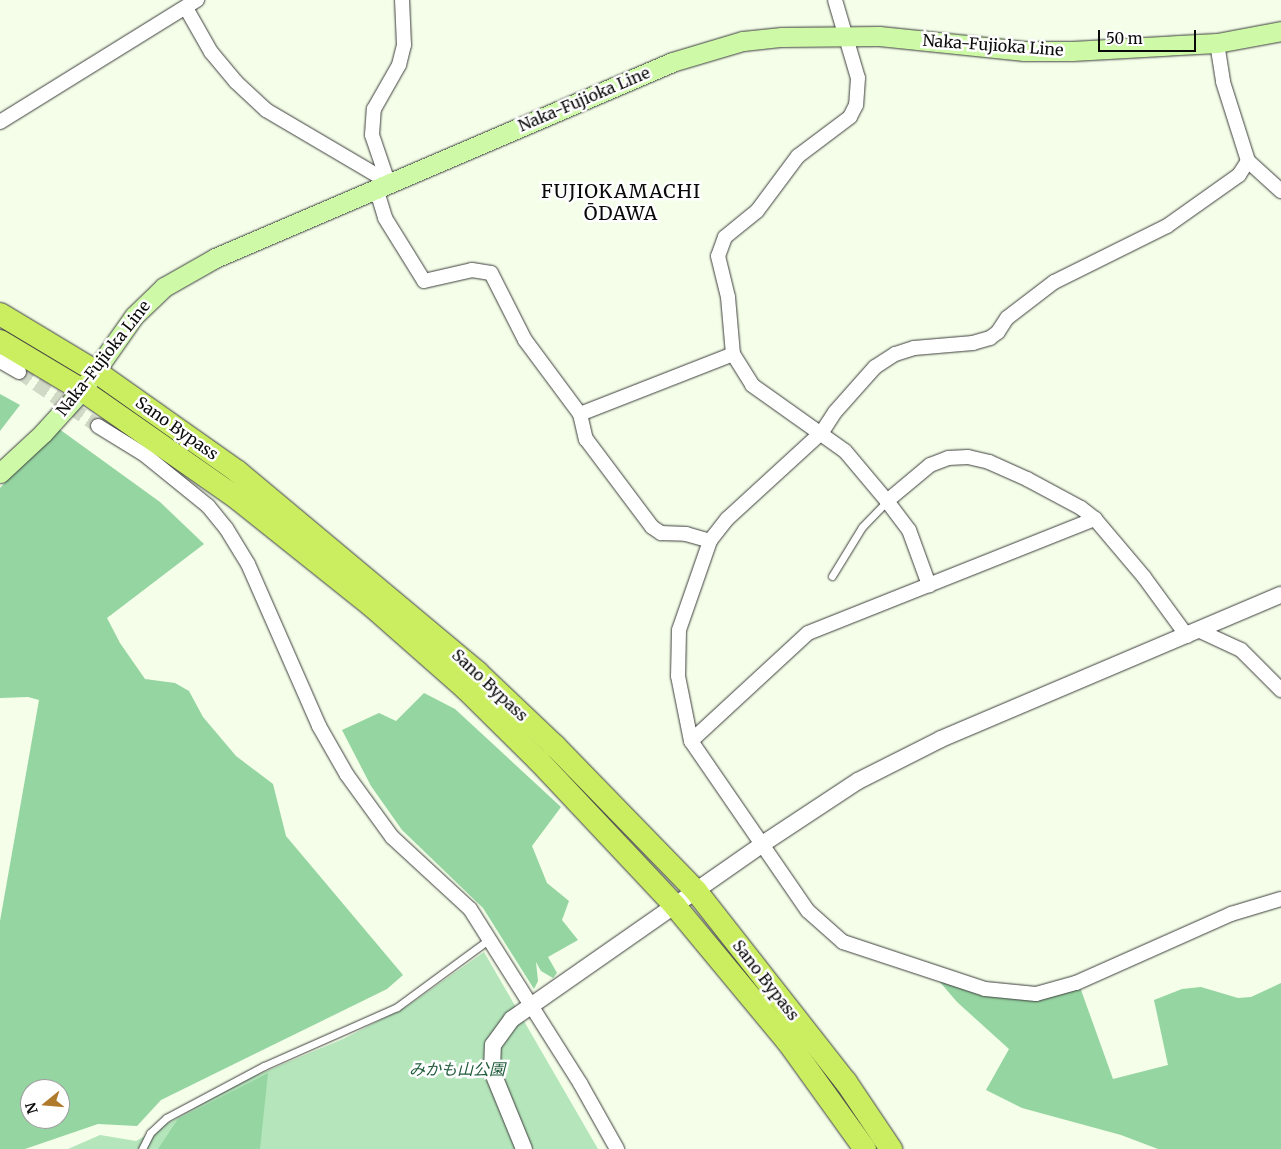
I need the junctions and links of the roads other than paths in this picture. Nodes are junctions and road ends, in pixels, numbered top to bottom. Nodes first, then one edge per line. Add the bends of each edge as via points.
1 (402, 0) edge
2 (835, 0) edge
3 (192, 4) edge
4 (1279, 28) edge
5 (846, 36) junction
6 (1217, 43) junction
7 (0, 122) edge
8 (1248, 161) junction
9 (382, 185) junction
10 (1281, 191) edge
11 (0, 314) edge
12 (0, 341) edge
13 (733, 354) junction
14 (0, 361) edge
15 (95, 371) junction
16 (19, 372) tunnel mouth
17 (82, 390) junction
18 (580, 414) junction
19 (98, 426) tunnel mouth
20 (822, 432) junction
21 (0, 473) edge
22 (887, 501) junction
23 (1095, 519) junction
24 (710, 541) junction
25 (832, 576) dead end
26 (929, 585) junction
27 (1281, 595) edge
28 (1194, 634) junction
29 (1281, 690) edge
30 (691, 741) junction
31 (764, 843) junction
32 (696, 891) junction
33 (1281, 899) edge
34 (675, 906) junction
35 (491, 938) junction
36 (532, 1006) junction
37 (142, 1149) edge
38 (524, 1149) edge
39 (617, 1149) edge
40 (865, 1149) edge
41 (891, 1149) edge

1 - 9 street via 404,45 399,66 374,108 372,134
2 - 5 street
3 - 7 street
3 - 9 street via 211,52 236,82 266,110
4 - 6 main road, Naka-Fujioka Line
5 - 6 main road, Naka-Fujioka Line via 1024,51
5 - 9 main road, Naka-Fujioka Line via 782,37 743,41 712,49 672,62
5 - 13 street via 859,92 850,118 798,156 757,211 725,237 718,256 728,297
6 - 8 street via 1223,82
8 - 10 street
8 - 20 street via 1238,175 1167,226 1054,282 1007,318 990,338 973,343 926,346 895,354 875,367 854,389
9 - 15 main road, Naka-Fujioka Line via 215,258 164,287 134,316
9 - 18 street via 386,218 424,281 472,270 491,273 525,340
11 - 15 highway, Sano Bypass
12 - 17 highway, Sano Bypass
13 - 18 street
13 - 20 street via 752,384
14 - 16 street
15 - 17 main road, Naka-Fujioka Line
15 - 32 highway, Sano Bypass via 238,472 386,592 555,746
17 - 21 main road, Naka-Fujioka Line
17 - 34 highway, Sano Bypass via 238,499 372,606 466,689 539,761
18 - 24 street via 586,439 652,527 661,532 686,534
19 - 35 street via 144,455 208,506 226,528 248,564 320,726 347,775 392,837 470,909
20 - 22 street via 845,451
20 - 24 street via 726,519
22 - 23 street via 930,465 948,458 968,457 989,462 1027,479
22 - 25 lane via 862,527
22 - 26 street via 909,530
23 - 26 street
23 - 28 street
24 - 30 street via 679,630 680,696
26 - 30 street via 808,633
27 - 28 street
28 - 29 street via 1241,650
28 - 31 street via 896,761 858,781
30 - 31 street
31 - 32 street
31 - 33 street via 808,912 843,942 930,973 1016,994 1036,994 1076,983 1231,914
32 - 34 street
32 - 41 highway, Sano Bypass via 846,1082
34 - 36 street
34 - 40 highway, Sano Bypass via 788,1042
35 - 36 street
35 - 37 lane via 397,1007 264,1066 166,1118 150,1133
36 - 38 street via 501,1031 491,1059 497,1086
36 - 39 street

